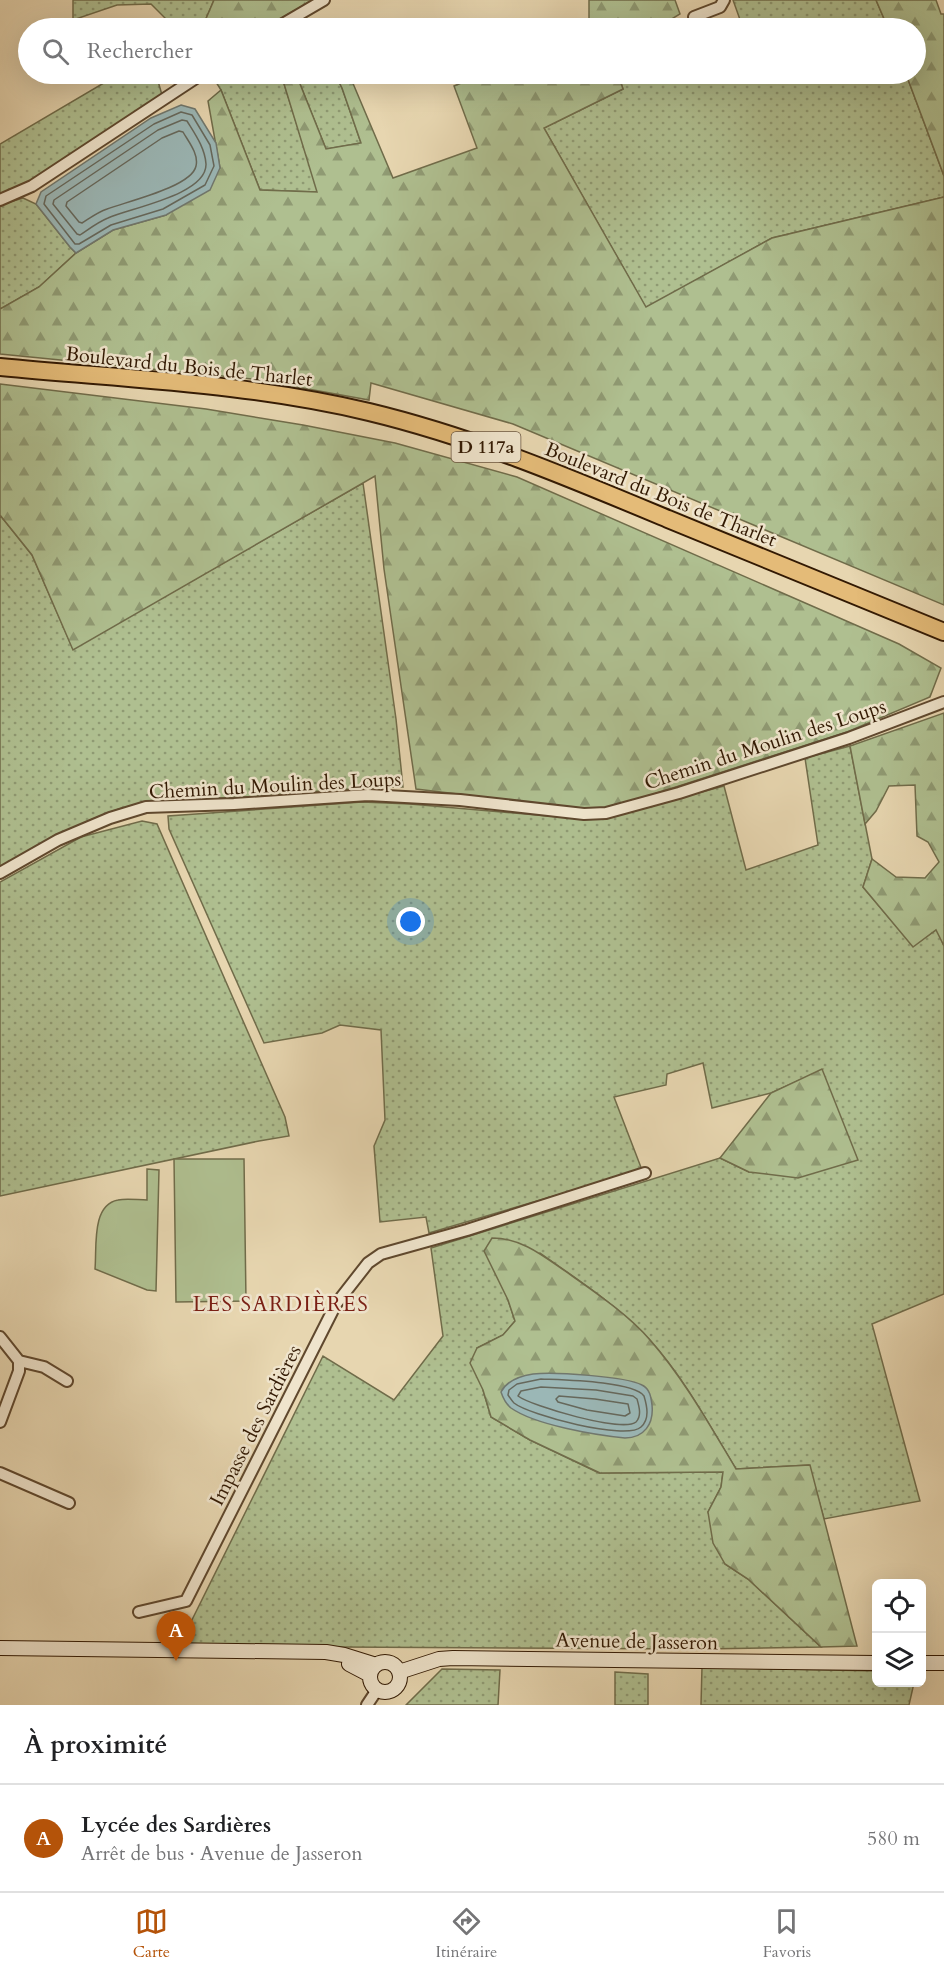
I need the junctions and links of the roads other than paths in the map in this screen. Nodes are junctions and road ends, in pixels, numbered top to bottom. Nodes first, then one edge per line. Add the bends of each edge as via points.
1 (324, 0) edge
2 (724, 0) edge
3 (694, 17) dead end
4 (293, 18) edge
5 (187, 84) edge
6 (0, 200) edge
7 (0, 367) edge
8 (944, 632) edge
9 (944, 702) edge
10 (0, 873) edge
11 (645, 1173) dead end
12 (0, 1337) edge
13 (19, 1361) junction
14 (67, 1381) dead end
15 (0, 1422) edge
16 (0, 1473) edge
17 (69, 1503) dead end
18 (139, 1612) dead end
19 (0, 1648) edge
20 (0, 1654) edge
21 (872, 1663) edge
22 (926, 1663) edge
23 (944, 1663) edge
24 (373, 1670) junction
25 (399, 1672) junction
26 (377, 1690) junction
27 (367, 1705) edge

1 - 4 street
2 - 3 street via 720,7
5 - 6 street via 32,186
7 - 8 main road, Boulevard du Bois de Tharlet / D 117a via 274,394 438,430 584,484
9 - 10 street, Chemin du Moulin des Loups via 849,738 606,813 368,795 146,807 58,840
11 - 18 street, Impasse des Sardières via 381,1254 368,1263 336,1304 186,1601
12 - 13 street
13 - 14 street via 44,1367
13 - 15 street
16 - 17 street
19 - 24 main road via 326,1652 344,1655
20 - 24 main road via 326,1657
21 - 25 main road, Avenue de Jasseron via 453,1658
22 - 23 main road
24 - 25 main road via 385,1662
24 - 26 main road via 371,1682
25 - 26 main road via 399,1682 393,1690
26 - 27 street

